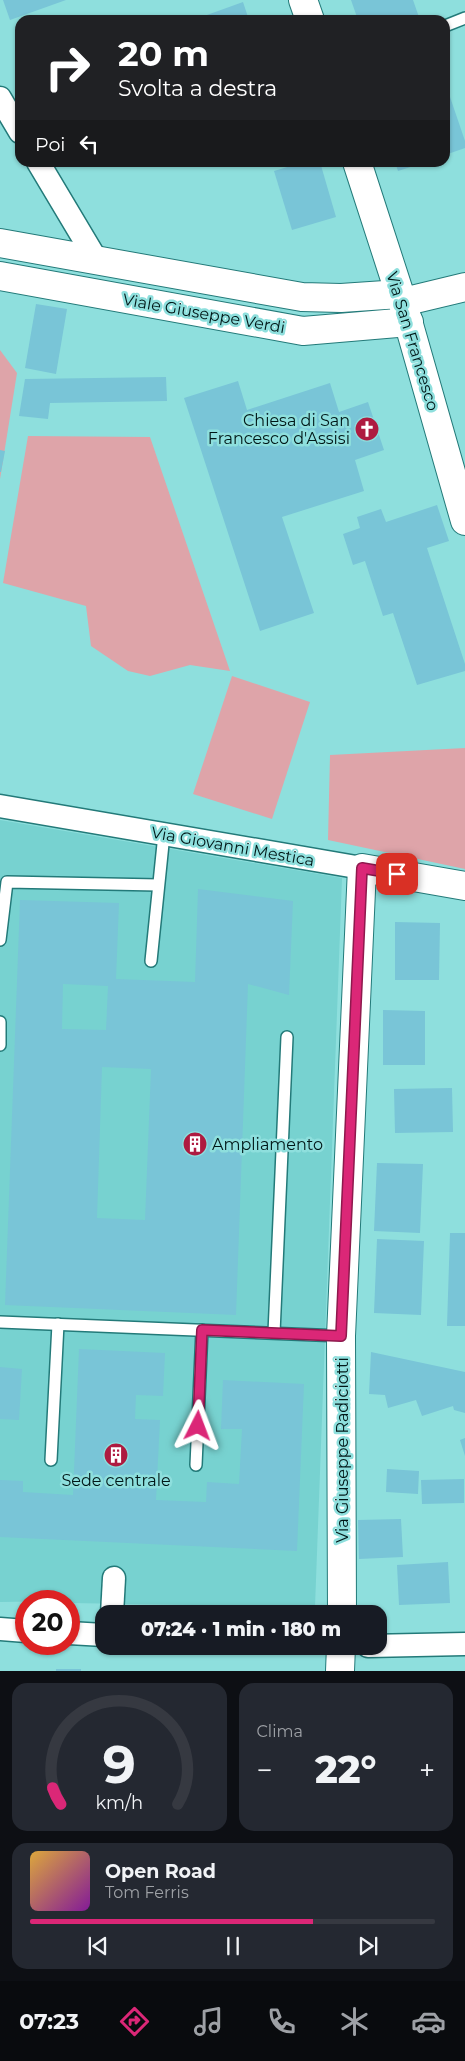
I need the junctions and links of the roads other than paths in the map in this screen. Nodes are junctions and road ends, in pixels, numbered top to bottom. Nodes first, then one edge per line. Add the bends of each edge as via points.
1 (303, 0) edge
2 (308, 15) edge
3 (465, 18) edge
4 (450, 24) edge
5 (0, 98) edge
6 (15, 124) edge
7 (41, 167) edge
8 (359, 167) edge
9 (0, 243) edge
10 (97, 261) junction
11 (0, 276) edge
12 (465, 287) edge
13 (404, 306) junction
14 (463, 504) edge
15 (0, 806) edge
16 (164, 834) junction
17 (362, 868) junction
18 (158, 885) junction
19 (465, 886) edge
20 (0, 940) edge
21 (151, 961) dead end
22 (0, 1022) edge
23 (287, 1037) dead end
24 (0, 1045) edge
25 (0, 1322) edge
26 (58, 1324) junction
27 (202, 1330) junction
28 (274, 1333) junction
29 (341, 1336) junction
30 (51, 1460) dead end
31 (196, 1465) dead end
32 (114, 1578) dead end
33 (112, 1605) edge
34 (342, 1605) edge
35 (0, 1629) edge
36 (15, 1630) edge
37 (80, 1634) edge
38 (95, 1634) edge
39 (465, 1644) edge
40 (387, 1646) edge
41 (341, 1655) edge
42 (340, 1671) edge

1 - 2 street
3 - 4 lane
5 - 6 street
7 - 10 street
8 - 13 street, Via San Francesco
9 - 10 street, Viale Giuseppe Verdi
10 - 13 street, Viale Giuseppe Verdi via 302,297
11 - 13 street, Viale Giuseppe Verdi via 303,331
12 - 13 street, Viale Giuseppe Verdi
13 - 14 street, Via San Francesco
15 - 16 street, Via Giovanni Mestica
16 - 17 street, Via Giovanni Mestica
16 - 18 lane
17 - 19 street, Via Giovanni Mestica
17 - 29 street, Via Giuseppe Radiciotti
18 - 20 lane via 7,882
18 - 21 lane
22 - 24 lane
23 - 28 lane
25 - 26 lane
26 - 27 lane
26 - 30 lane
27 - 28 lane
27 - 31 lane
28 - 29 lane
29 - 34 street, Via Giuseppe Radiciotti
32 - 33 street
35 - 36 street
37 - 38 street
39 - 40 street
41 - 42 street

